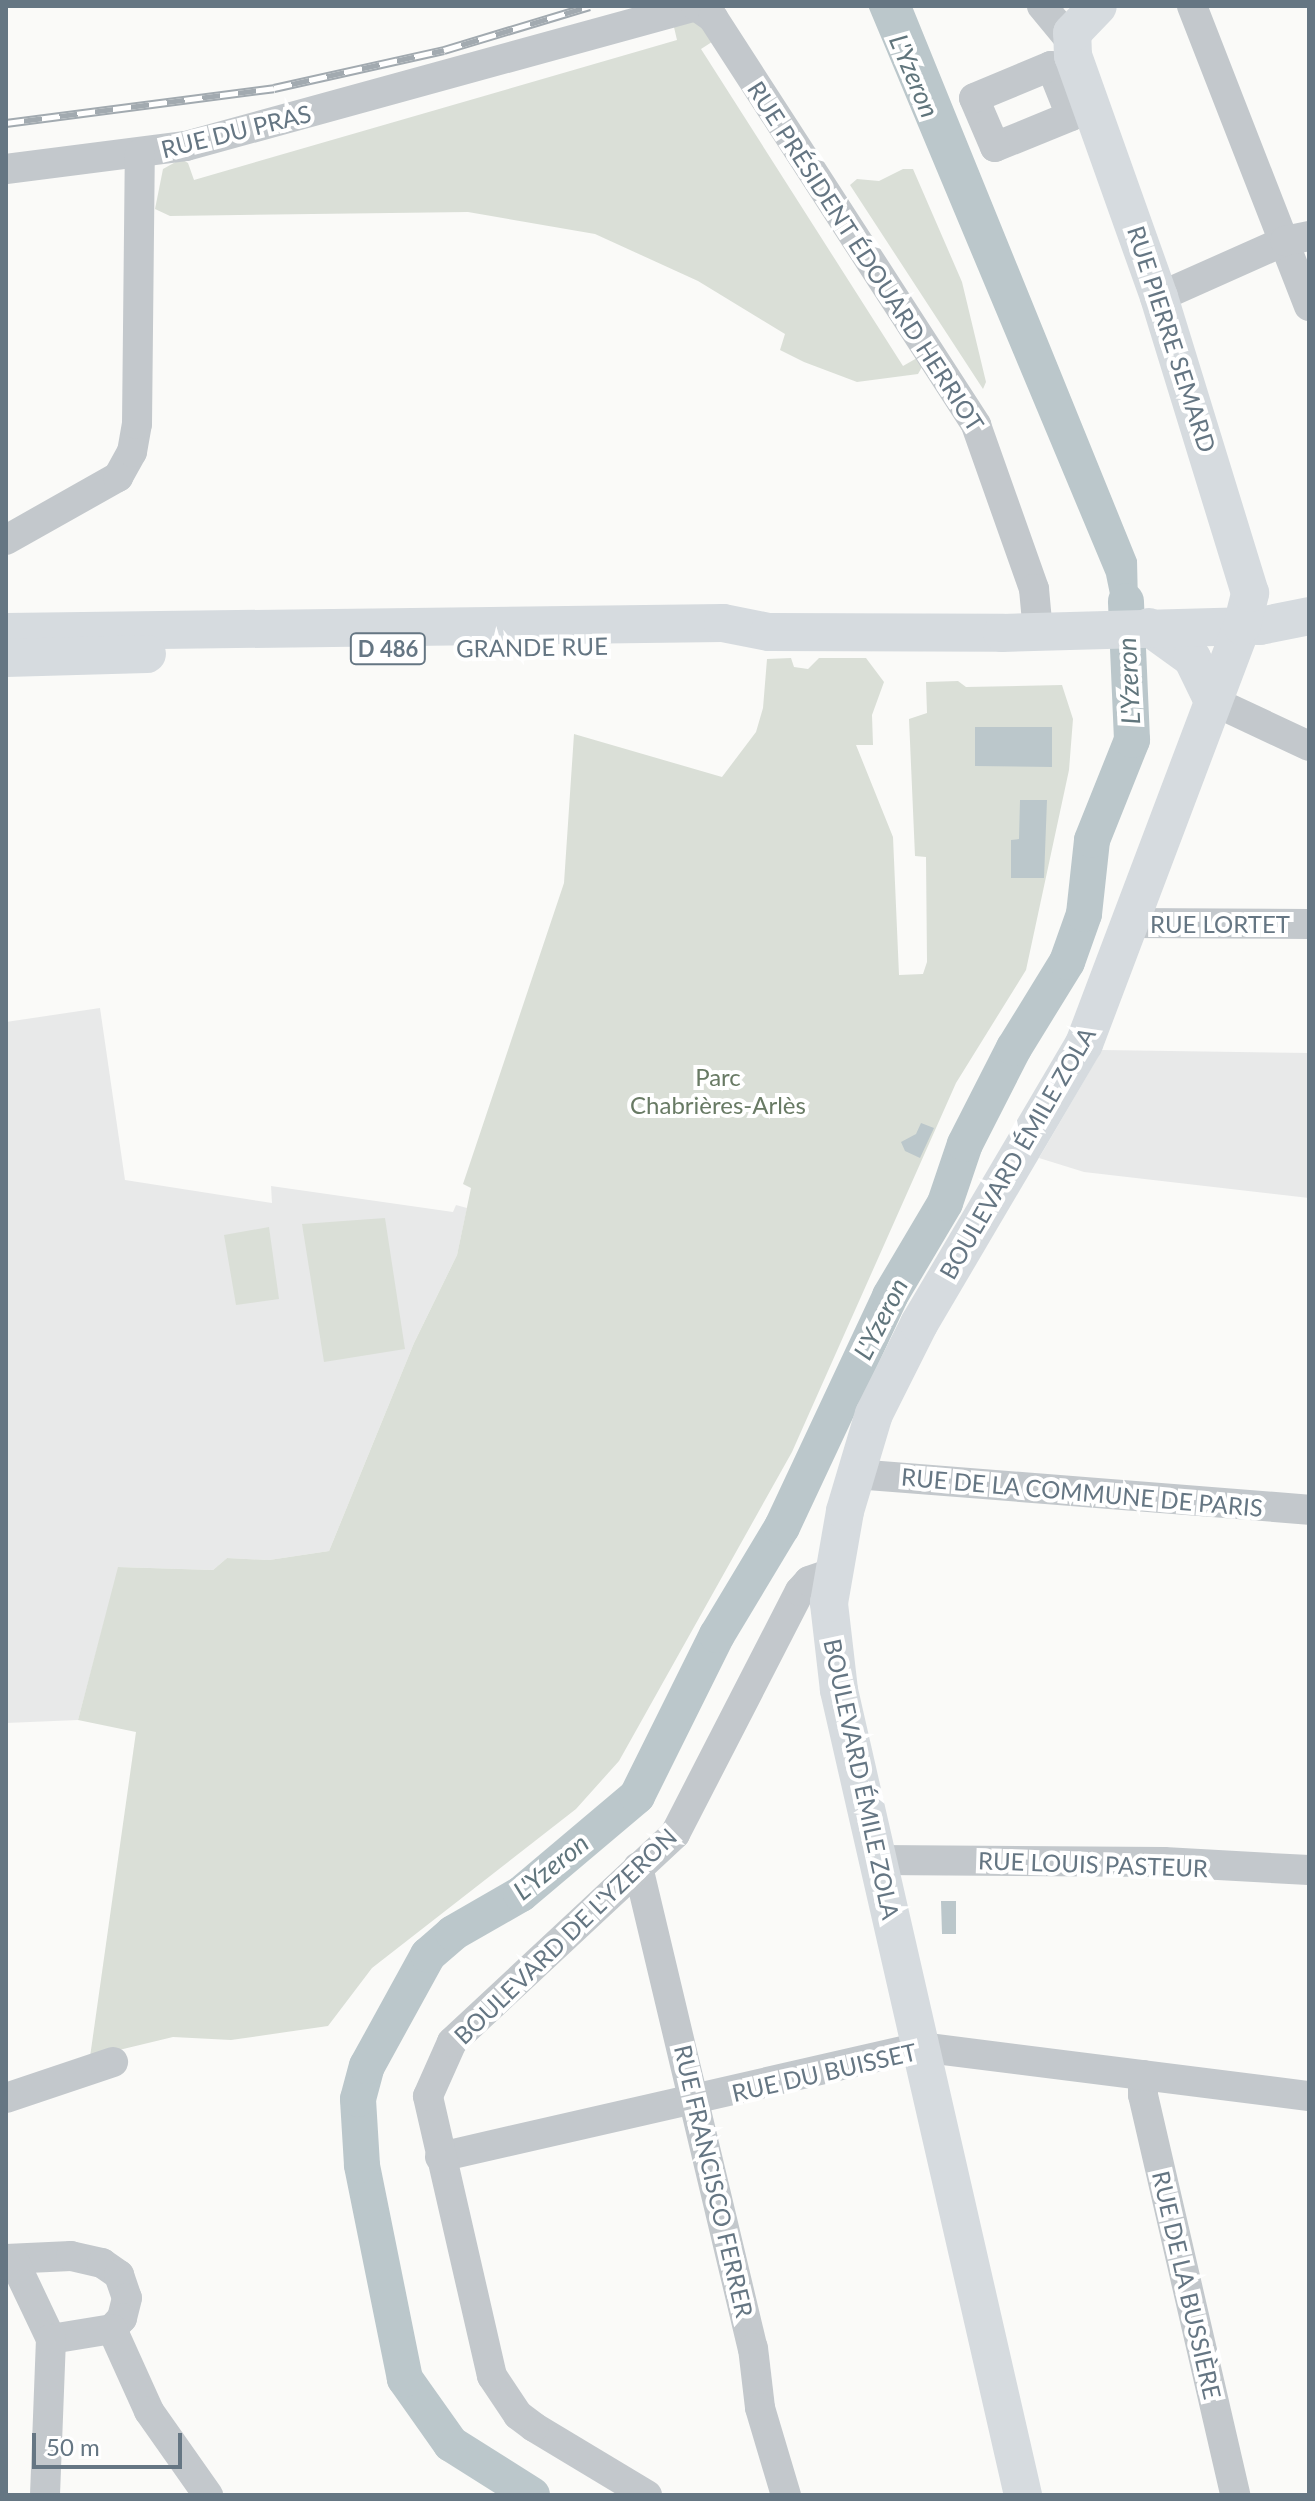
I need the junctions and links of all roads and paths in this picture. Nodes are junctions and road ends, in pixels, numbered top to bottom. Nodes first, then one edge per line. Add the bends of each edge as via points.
1 (1042, 6) edge
2 (1098, 6) edge
3 (1192, 6) edge
4 (678, 8) joint
5 (1072, 48) junction
6 (140, 154) junction
7 (6, 169) edge
8 (1297, 239) edge
9 (1159, 297) junction
10 (1309, 306) edge
11 (6, 540) edge
12 (1309, 616) edge
13 (1242, 626) junction
14 (6, 632) edge
15 (769, 632) junction
16 (1038, 632) junction
17 (1191, 640) junction
18 (6, 658) edge
19 (1213, 701) junction
20 (1309, 746) edge
21 (1130, 923) junction
22 (1309, 924) edge
23 (855, 1474) junction
24 (1309, 1510) edge
25 (832, 1573) junction
26 (878, 1860) junction
27 (638, 1867) junction
28 (1309, 1870) edge
29 (920, 2047) junction
30 (113, 2062) dead end
31 (1143, 2075) junction
32 (1309, 2096) edge
33 (6, 2098) edge
34 (696, 2101) junction
35 (440, 2157) junction
36 (10, 2259) edge
37 (112, 2329) junction
38 (51, 2339) junction
39 (45, 2495) edge
40 (208, 2495) edge
41 (647, 2495) edge
42 (786, 2495) edge
43 (1023, 2495) edge
44 (1235, 2495) edge

1 - 5 street, RUE PIERRE SEMARD
2 - 5 main road via 1077,27
3 - 8 street
4 - 6 street, RUE DU PRAS via 186,146
4 - 16 street, RUE PRÉSIDENT ÉDOUARD HERRIOT via 696,6 713,18 976,425 1034,589
5 - 9 main road, RUE PIERRE SEMARD
6 - 7 street
6 - 11 street, RUE DU PRAS via 137,424 132,452 118,477
8 - 9 street
8 - 10 street
9 - 13 main road, RUE PIERRE SEMARD via 1247,571 1250,593
12 - 13 main road
13 - 17 main road
13 - 19 main road, BOULEVARD ÉMILE ZOLA
14 - 15 main road, GRANDE RUE / D 486 via 707,623
15 - 16 main road, GRANDE RUE / D 486
15 - 18 main road, GRANDE RUE / D 486 via 726,643
16 - 17 main road, GRANDE RUE / D 486 via 1149,627
17 - 19 main road
19 - 20 street
19 - 21 main road, BOULEVARD ÉMILE ZOLA
21 - 22 street, RUE LORTET
21 - 23 main road, BOULEVARD ÉMILE ZOLA via 1084,1044 919,1324 874,1414
23 - 24 street, RUE DE LA COMMUNE DE PARIS
23 - 25 main road, BOULEVARD ÉMILE ZOLA
25 - 26 main road, BOULEVARD ÉMILE ZOLA via 833,1648
25 - 27 street, BOULEVARD DE L'YZERON via 809,1581 800,1591 695,1802 675,1834
26 - 28 street, RUE LOUIS PASTEUR via 1164,1862
26 - 29 main road, BOULEVARD ÉMILE ZOLA
27 - 34 street, RUE FRANCISCO FERRER
27 - 35 street, BOULEVARD DE L'YZERON via 444,2053 428,2096
29 - 31 street, RUE DU BUISSET
29 - 34 street, RUE DU BUISSET
29 - 43 main road, BOULEVARD ÉMILE ZOLA
30 - 33 street
31 - 32 street, RUE DU BUISSET
31 - 44 street, RUE DE LA BUSSIÈRE
34 - 35 street, RUE DU BUISSET
34 - 42 street, RUE FRANCISCO FERRER via 753,2348 760,2408
35 - 41 street, BOULEVARD DE L'YZERON via 485,2355 502,2394 534,2427
36 - 37 street via 71,2256 102,2263 119,2275 127,2298 122,2318
36 - 38 street
37 - 38 street
37 - 40 street via 149,2411
38 - 39 street

